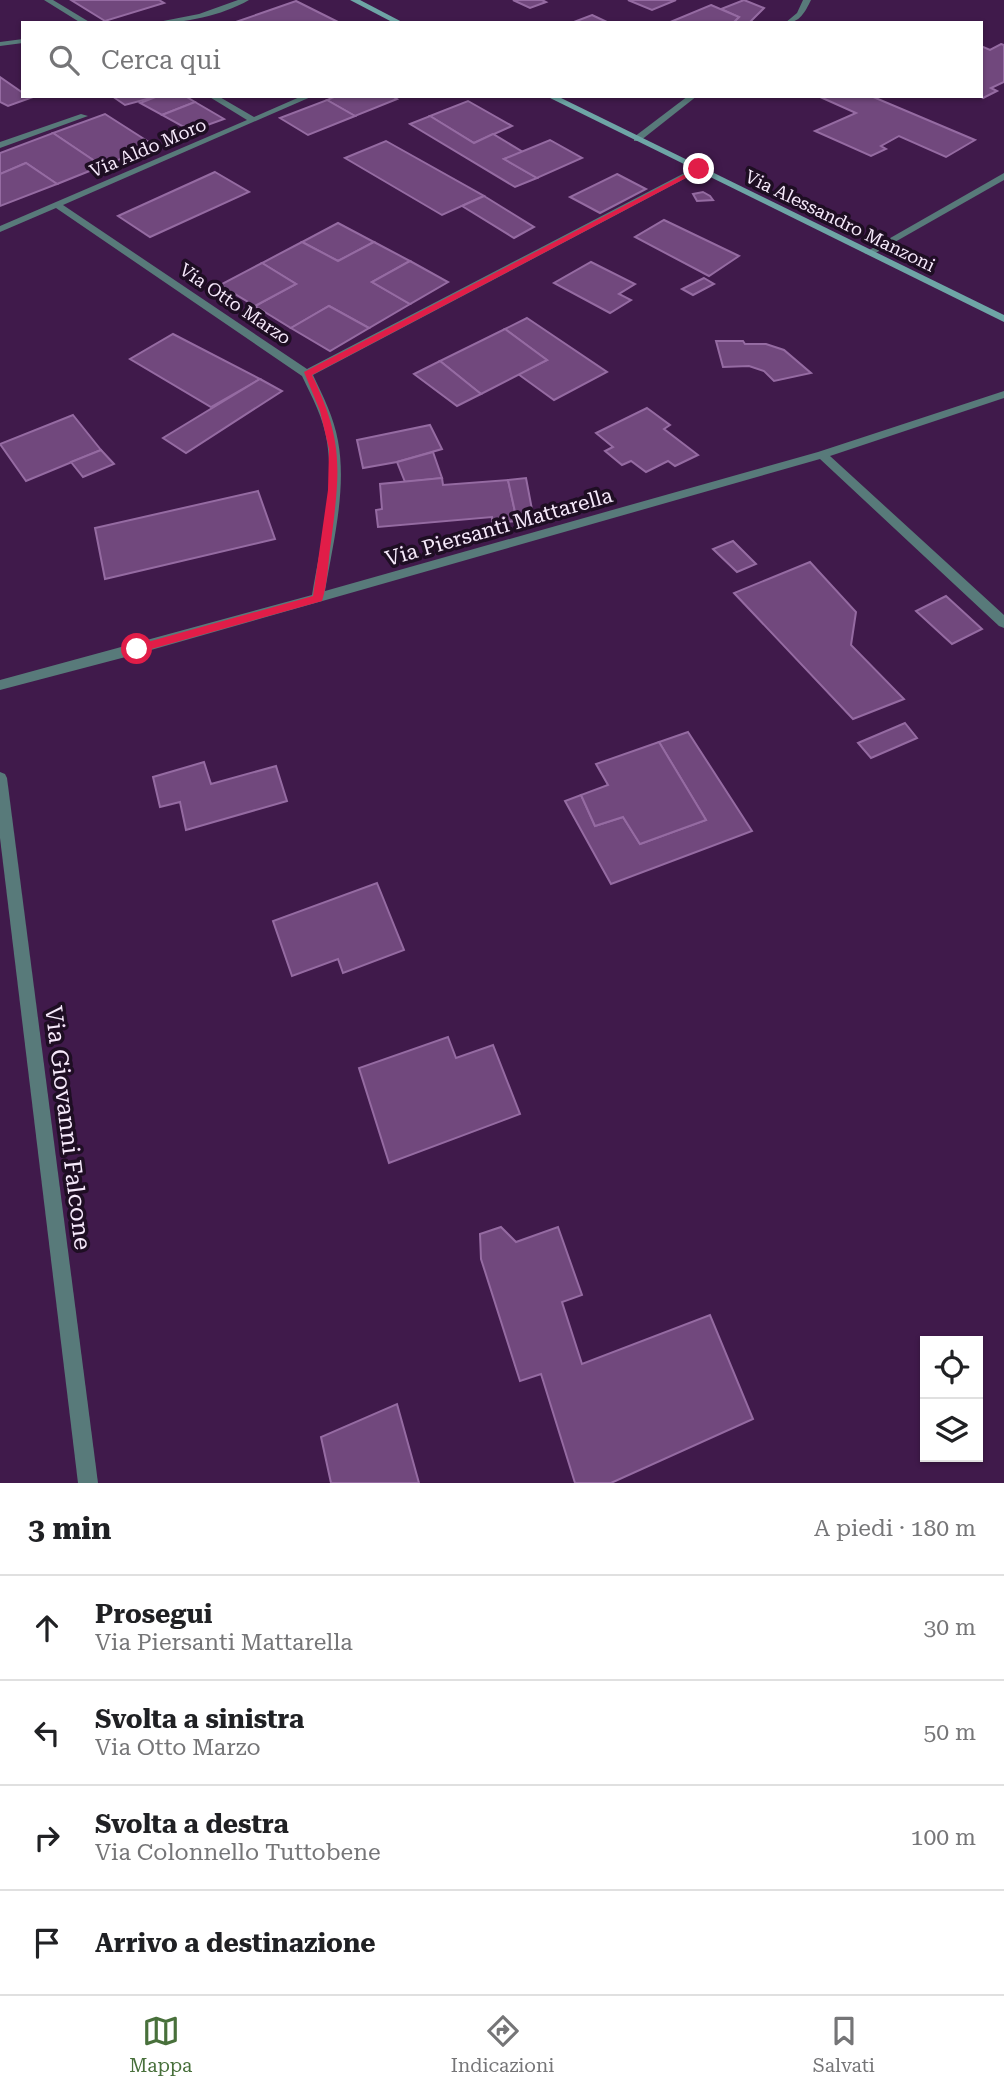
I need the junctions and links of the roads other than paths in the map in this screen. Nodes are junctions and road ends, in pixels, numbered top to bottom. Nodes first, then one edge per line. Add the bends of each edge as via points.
1 (48, 0) edge
2 (245, 0) edge
3 (354, 0) edge
4 (807, 0) edge
5 (84, 21) edge
6 (169, 21) edge
7 (396, 21) edge
8 (791, 21) edge
9 (21, 41) edge
10 (0, 44) edge
11 (215, 98) edge
12 (304, 98) edge
13 (554, 98) edge
14 (690, 98) edge
15 (84, 116) dead end
16 (253, 120) junction
17 (637, 139) junction
18 (0, 145) edge
19 (699, 169) junction
20 (1004, 176) edge
21 (57, 205) junction
22 (0, 229) edge
23 (869, 253) junction
24 (1004, 319) edge
25 (307, 374) junction
26 (1004, 394) edge
27 (822, 455) junction
28 (318, 598) junction
29 (1004, 623) edge
30 (0, 685) edge
31 (0, 778) edge
32 (88, 1483) edge

1 - 5 street
2 - 6 street
3 - 7 main road
4 - 8 street
9 - 10 street
11 - 16 street
12 - 16 street, Via Aldo Moro
13 - 17 main road, Via Alessandro Manzoni
14 - 17 street
15 - 18 street
16 - 21 street, Via Aldo Moro
17 - 19 main road, Via Alessandro Manzoni
19 - 23 main road, Via Alessandro Manzoni
19 - 25 street
20 - 23 street
21 - 22 street, Via Aldo Moro
21 - 25 street, Via Otto Marzo
23 - 24 main road, Via Alessandro Manzoni
25 - 28 street via 334,449
26 - 27 street, Via Piersanti Mattarella
27 - 28 street, Via Piersanti Mattarella
27 - 29 street
28 - 30 street, Via Piersanti Mattarella
31 - 32 street, Via Giovanni Falcone

